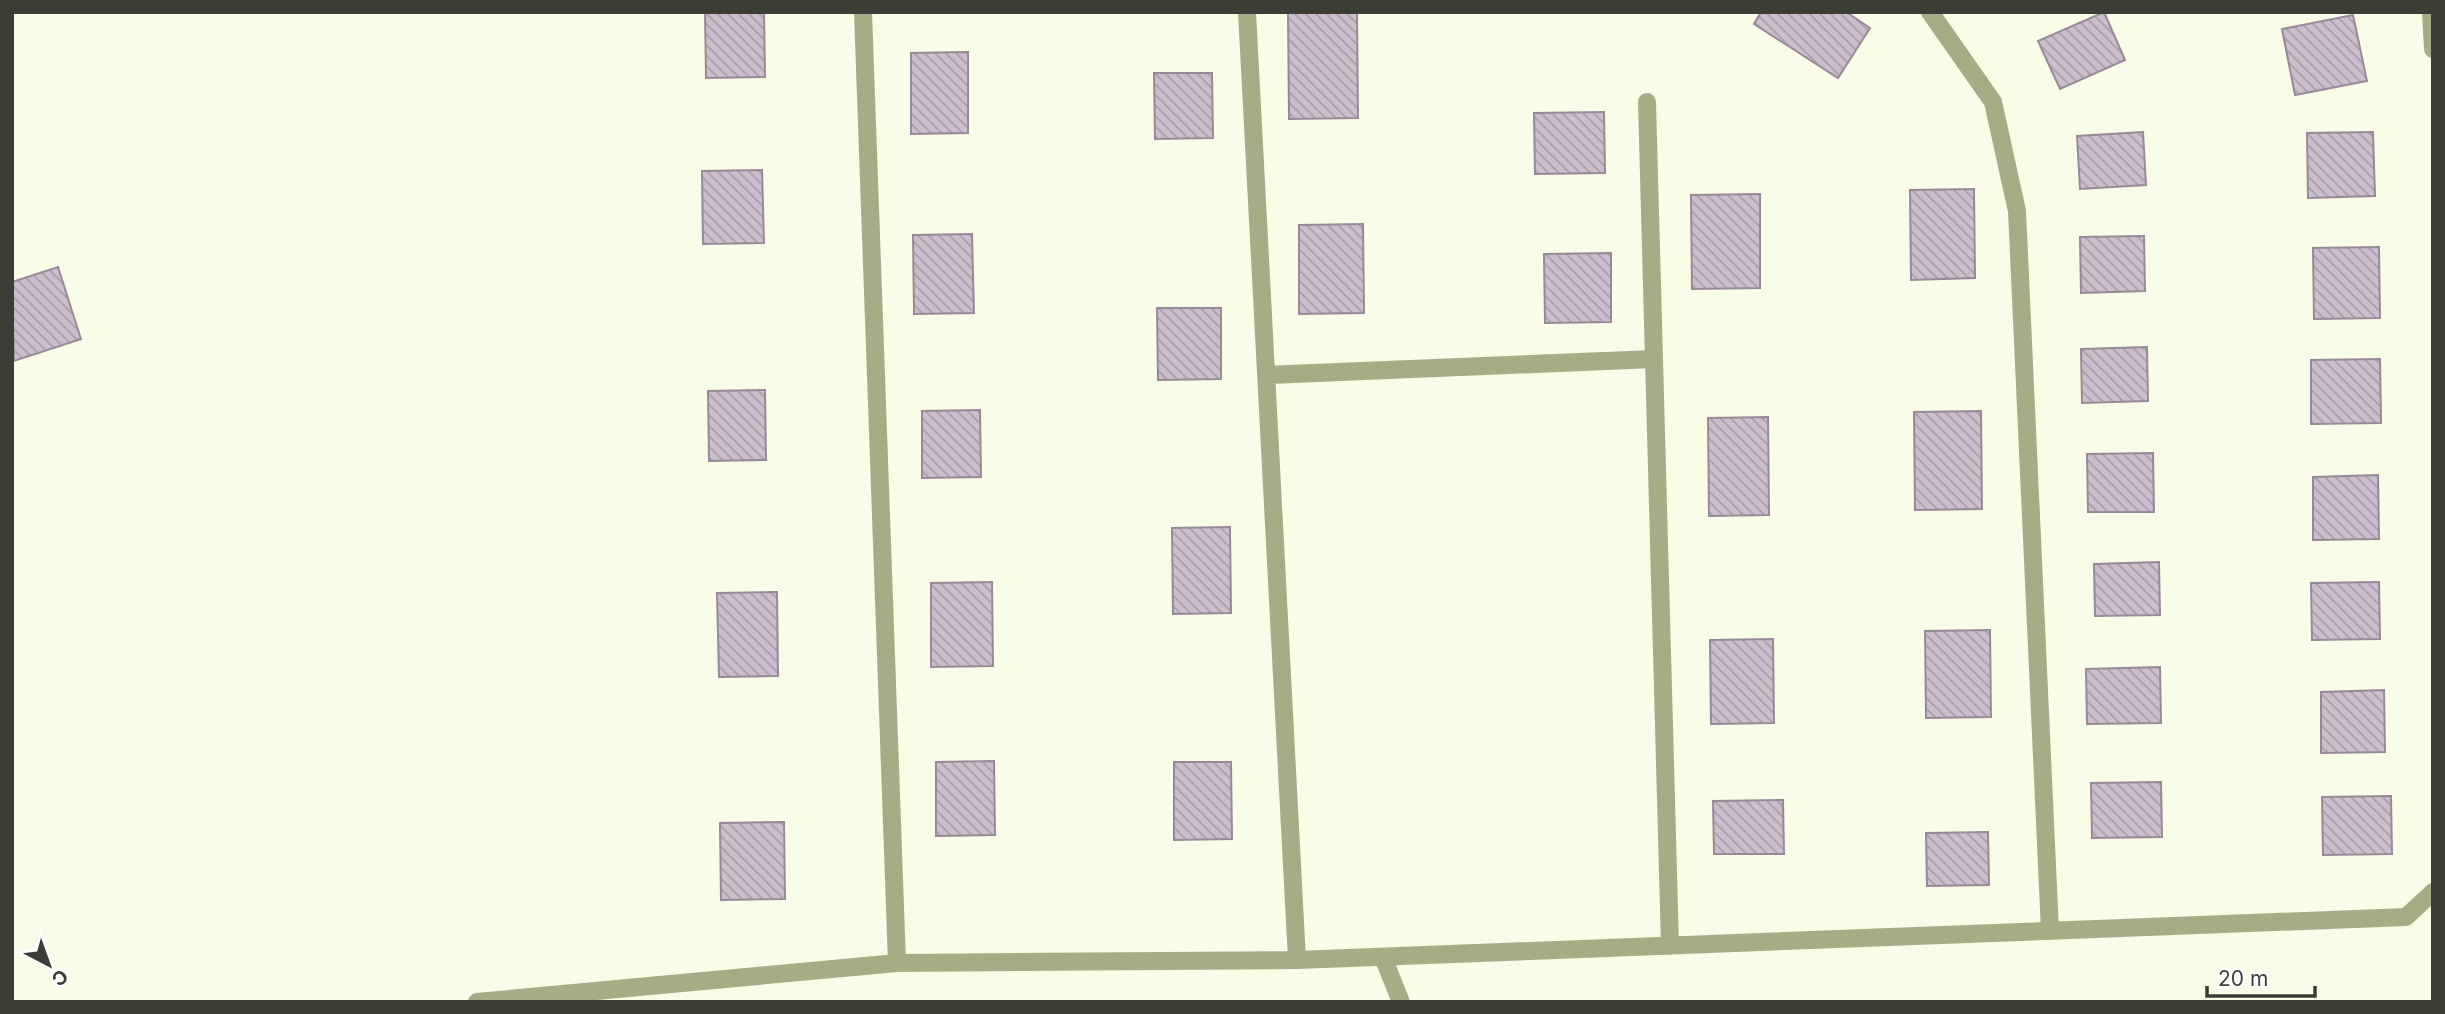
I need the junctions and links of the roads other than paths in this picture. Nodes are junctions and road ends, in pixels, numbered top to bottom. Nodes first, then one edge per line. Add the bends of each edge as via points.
1 (863, 12) edge
2 (1247, 12) edge
3 (1930, 12) edge
4 (2431, 12) edge
5 (2433, 49) edge
6 (1647, 102) dead end
7 (1654, 359) junction
8 (1267, 375) junction
9 (2433, 892) edge
10 (2050, 931) junction
11 (1670, 946) junction
12 (1383, 957) junction
13 (1297, 960) junction
14 (897, 963) junction
15 (477, 1002) edge
16 (1401, 1002) edge

1 - 14 street
2 - 8 street
3 - 10 street via 1993,102 2017,211
4 - 5 street
6 - 7 street
7 - 8 street
7 - 11 street
8 - 13 street
9 - 10 street via 2406,917
10 - 11 street
11 - 12 street
12 - 13 street
12 - 16 street
13 - 14 street
14 - 15 street

